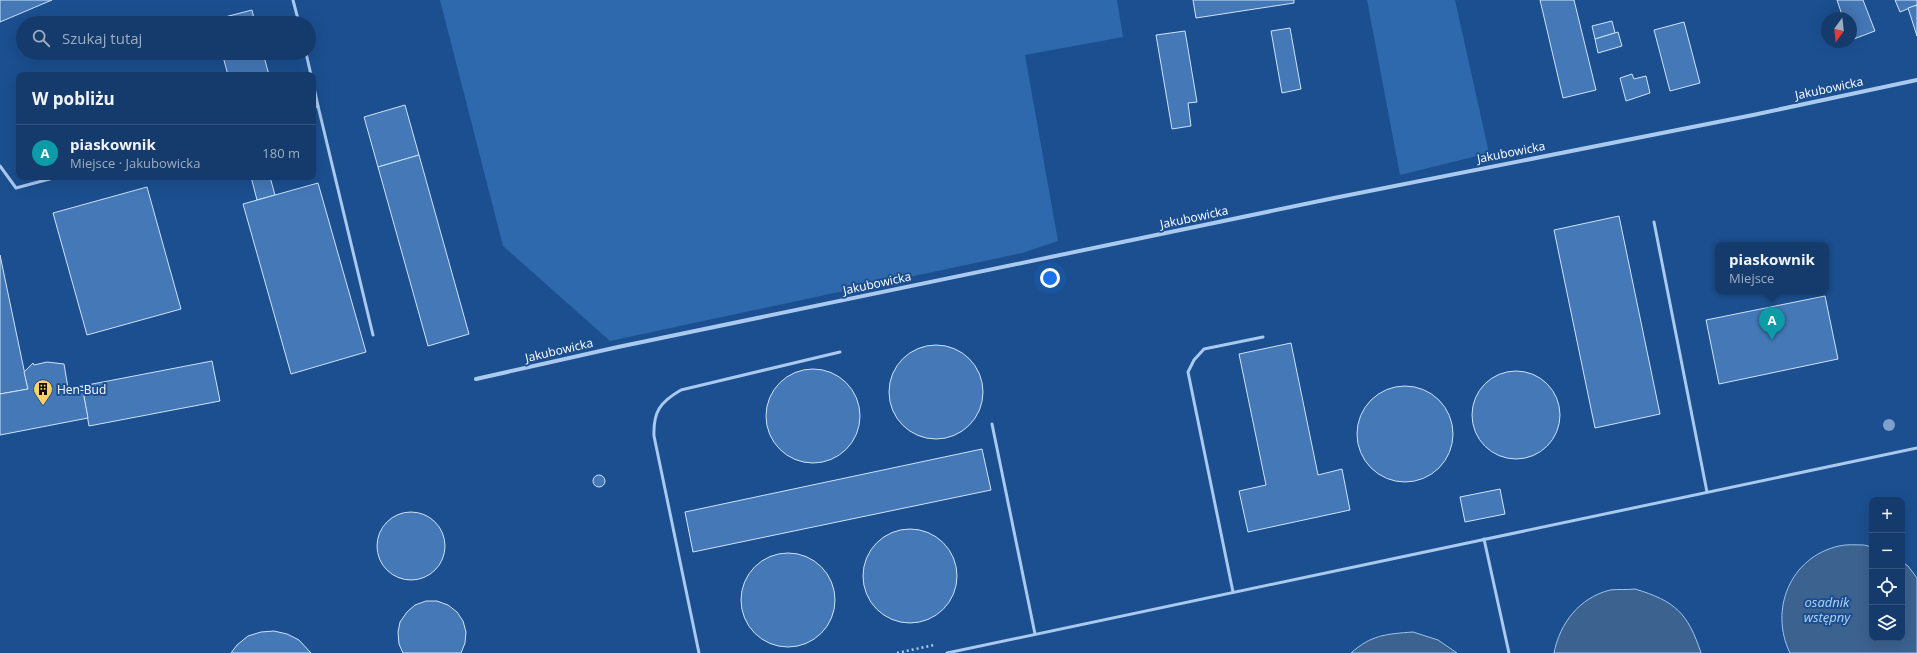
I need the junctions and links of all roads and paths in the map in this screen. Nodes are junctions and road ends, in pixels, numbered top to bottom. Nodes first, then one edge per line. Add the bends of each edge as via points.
1 (293, 0) edge
2 (297, 16) edge
3 (308, 60) edge
4 (310, 72) edge
5 (1917, 80) edge
6 (316, 97) edge
7 (318, 106) joint
8 (0, 166) edge
9 (46, 180) edge
10 (1654, 222) dead end
11 (373, 335) dead end
12 (1263, 337) dead end
13 (840, 352) dead end
14 (476, 379) dead end
15 (992, 424) dead end
16 (1917, 448) edge
17 (1707, 492) junction
18 (1484, 539) junction
19 (1233, 592) junction
20 (1036, 634) junction
21 (699, 653) edge
22 (947, 653) edge
23 (1509, 653) edge

1 - 2 lane
3 - 4 lane
5 - 14 street, Jakubowicka via 1326,199
6 - 7 lane
7 - 11 lane
8 - 9 lane via 16,188
10 - 17 lane
12 - 19 lane via 1204,350 1194,360 1188,372
13 - 21 lane via 681,390 659,407 653,423 654,436
15 - 20 lane
16 - 17 lane
17 - 18 lane
18 - 19 lane
18 - 23 lane
19 - 20 lane
20 - 22 lane

